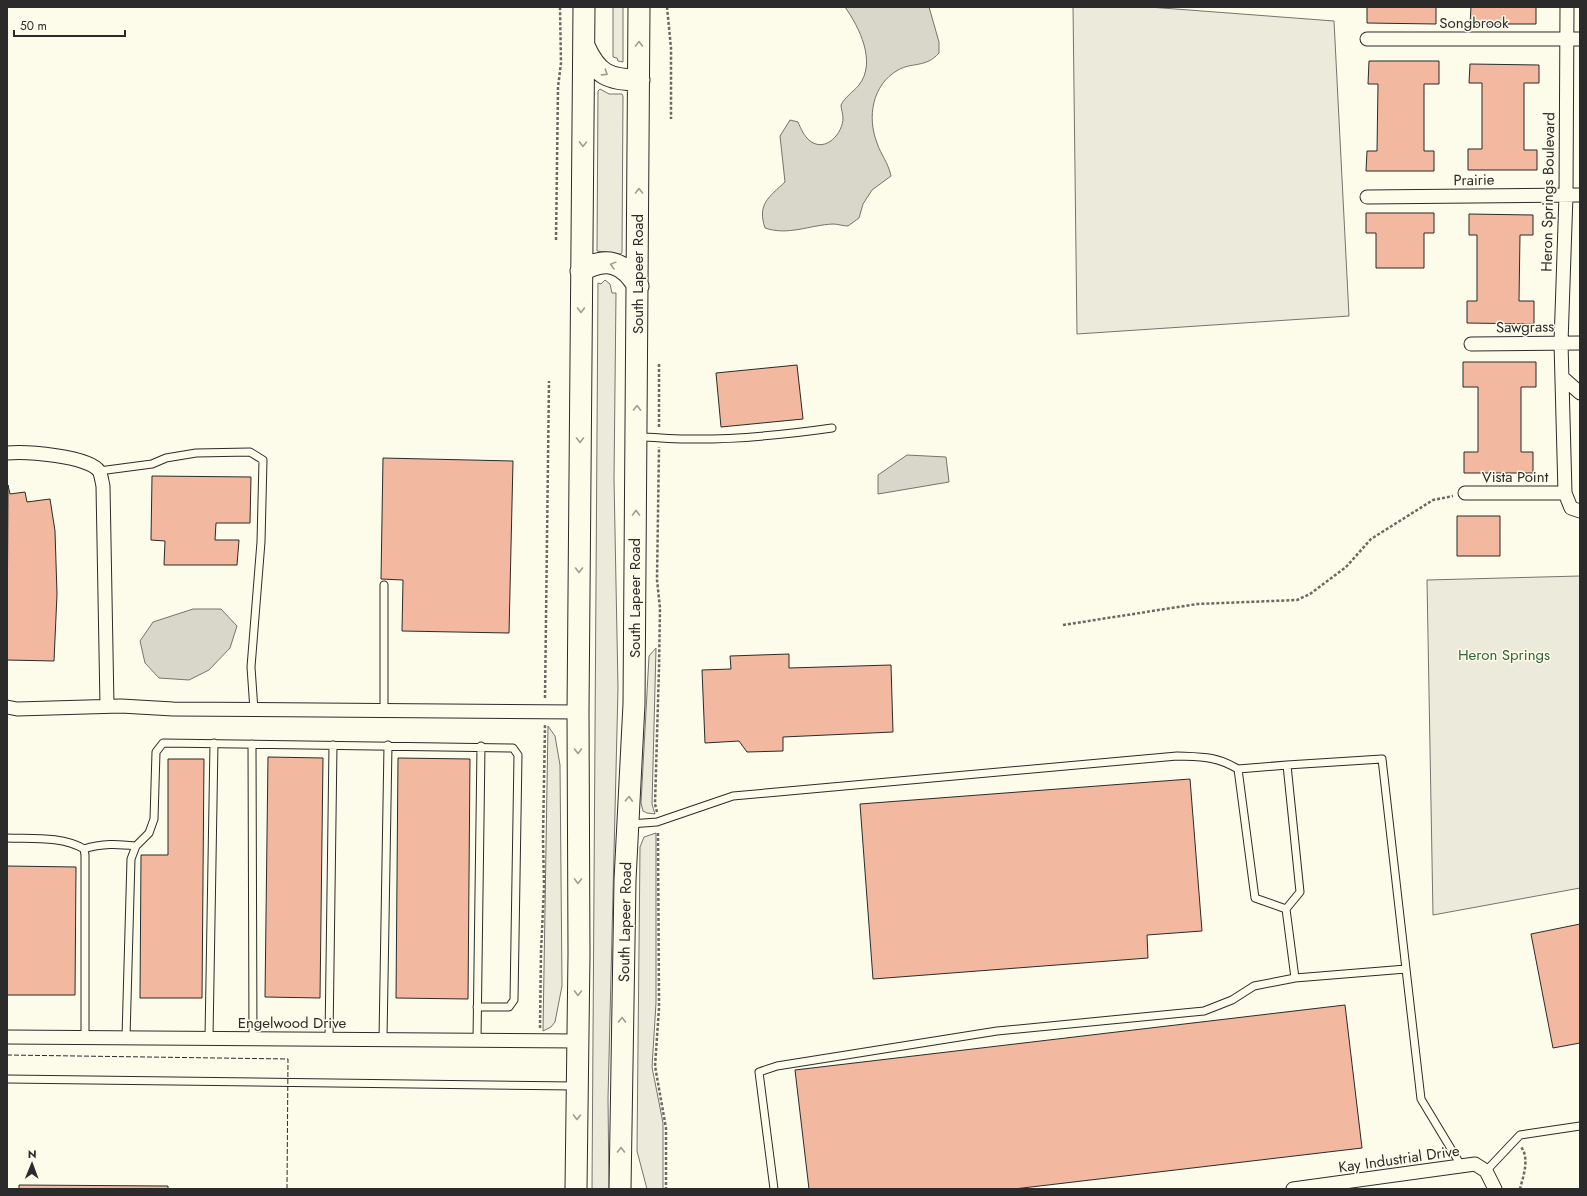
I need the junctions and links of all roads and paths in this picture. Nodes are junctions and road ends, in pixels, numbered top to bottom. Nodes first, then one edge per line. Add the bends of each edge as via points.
1 (560, 7) edge
2 (584, 7) edge
3 (639, 7) edge
4 (667, 7) edge
5 (1567, 7) edge
6 (1367, 39) dead end
7 (1566, 39) junction
8 (1580, 39) edge
9 (584, 45) junction
10 (639, 80) junction
11 (671, 119) dead end
12 (1566, 195) junction
13 (1580, 195) edge
14 (1367, 197) dead end
15 (556, 240) dead end
16 (581, 271) junction
17 (638, 286) junction
18 (1560, 343) junction
19 (1580, 343) edge
20 (1471, 344) dead end
21 (659, 364) dead end
22 (1562, 377) junction
23 (549, 381) dead end
24 (1580, 393) edge
25 (832, 428) dead end
26 (636, 437) junction
27 (659, 437) junction
28 (7, 453) edge
29 (99, 471) junction
30 (1465, 493) joint
31 (1565, 493) junction
32 (1580, 511) edge
33 (384, 585) dead end
34 (1063, 625) dead end
35 (545, 698) dead end
36 (107, 706) junction
37 (7, 707) edge
38 (254, 710) junction
39 (384, 711) junction
40 (578, 712) junction
41 (545, 724) dead end
42 (214, 743) junction
43 (252, 744) junction
44 (333, 745) junction
45 (388, 745) junction
46 (482, 746) junction
47 (1287, 766) junction
48 (1238, 769) junction
49 (658, 822) junction
50 (628, 824) junction
51 (7, 838) edge
52 (136, 846) junction
53 (84, 849) junction
54 (1286, 910) junction
55 (1406, 969) junction
56 (1295, 978) junction
57 (478, 1007) junction
58 (540, 1031) dead end
59 (7, 1037) edge
60 (85, 1037) junction
61 (126, 1038) junction
62 (208, 1038) junction
63 (252, 1038) junction
64 (329, 1039) junction
65 (383, 1039) junction
66 (477, 1040) junction
67 (578, 1041) junction
68 (7, 1079) edge
69 (577, 1086) junction
70 (1580, 1126) edge
71 (1515, 1140) junction
72 (1462, 1167) junction
73 (1486, 1171) junction
74 (576, 1189) edge
75 (620, 1189) edge
76 (666, 1189) edge
77 (774, 1189) edge
78 (1293, 1189) edge
79 (1495, 1189) edge
80 (1520, 1189) edge

1 - 15 path via 561,67 558,87
2 - 9 main road
10 -> 3 main road, South Lapeer Road
4 - 11 path via 671,48
5 - 7 street, Heron Springs Boulevard
6 - 7 street, Songbrook
7 - 8 street, Songbrook
7 - 12 street, Heron Springs Boulevard
9 -> 10 main road via 595,66 602,72 620,80
9 -> 16 main road
17 -> 10 main road, South Lapeer Road
12 - 13 street, Prairie
12 - 14 street, Prairie
12 - 18 street, Heron Springs Boulevard
17 -> 16 main road via 631,274 616,265 598,264
16 -> 40 main road
26 -> 17 main road, South Lapeer Road
18 - 19 street, Sawgrass
18 - 20 street, Sawgrass
18 - 22 street, Heron Springs Boulevard
21 - 27 path
22 - 24 street
22 - 31 street, Heron Springs Boulevard
23 - 35 path
25 - 27 lane via 767,436 683,439
26 - 27 lane
50 -> 26 main road, South Lapeer Road via 634,704
27 - 49 path via 657,580 660,608 655,804
28 - 29 street via 43,454 88,463
29 - 36 street via 102,486
29 - 38 lane via 152,464 166,458 196,453 250,452 263,460 261,542 251,668
30 - 31 street, Vista Point
30 - 34 path via 1433,500 1377,535 1346,567 1310,594 1297,600 1197,604
31 - 32 street, Heron Springs Boulevard via 1571,508
33 - 39 lane
36 - 37 street via 17,709
36 - 38 street
38 - 39 street
39 - 40 street
40 -> 67 main road
41 - 58 path
42 - 43 lane
42 - 52 lane via 163,743 156,752 154,819 149,833
42 - 62 lane
43 - 44 lane
43 - 63 lane
44 - 45 lane
44 - 64 lane
45 - 46 lane
45 - 65 lane
46 - 57 lane
46 - 57 lane via 513,748 518,754 518,762 514,1000 509,1007
47 - 48 lane
47 - 54 lane via 1300,892
47 - 55 lane via 1382,760
48 - 49 lane via 1220,759 1177,756 733,796
48 - 54 lane via 1255,898
49 - 50 lane
49 - 76 path via 659,1008 655,1066 666,1128
75 -> 50 main road, South Lapeer Road
51 - 53 lane via 63,841
52 - 53 lane via 111,843
52 - 61 lane via 131,859
53 - 60 lane
54 - 56 lane
55 - 56 lane
55 - 72 lane via 1422,1099
56 - 77 lane via 1254,986 1232,1000 1204,1011 997,1031 777,1066 759,1072
57 - 66 lane
59 - 60 street, Engelwood Drive
60 - 61 street, Engelwood Drive
61 - 62 street, Engelwood Drive
62 - 63 street, Engelwood Drive
63 - 64 street, Engelwood Drive
64 - 65 street, Engelwood Drive
65 - 66 street, Engelwood Drive
66 - 67 street, Engelwood Drive
67 - 69 main road
68 - 69 lane
69 -> 74 main road
70 - 71 lane via 1520,1135
71 - 73 lane
71 - 80 path via 1524,1151 1525,1167
72 - 73 street, Kay Industrial Drive via 1475,1164
72 - 78 street, Kay Industrial Drive
73 - 79 street

